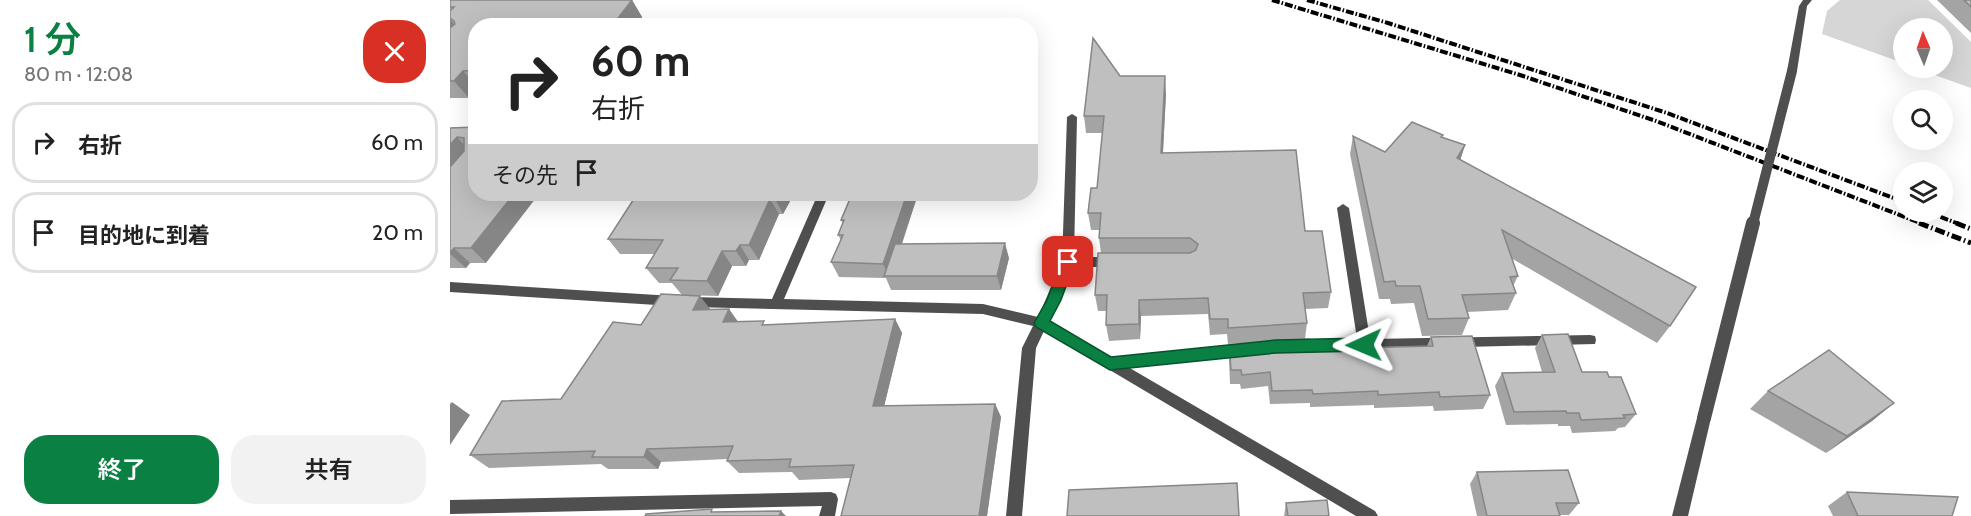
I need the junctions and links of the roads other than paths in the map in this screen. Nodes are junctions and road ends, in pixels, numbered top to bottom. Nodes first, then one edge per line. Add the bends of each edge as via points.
1 (1808, 0) edge
2 (1072, 117) dead end
3 (821, 201) edge
4 (1343, 208) dead end
5 (1068, 262) junction
6 (1123, 262) edge
7 (450, 287) edge
8 (776, 304) junction
9 (1041, 323) junction
10 (1590, 340) dead end
11 (1364, 345) junction
12 (1110, 363) junction
13 (450, 507) edge
14 (630, 510) edge
15 (826, 516) edge
16 (1014, 516) edge
17 (1370, 516) edge
18 (1680, 516) edge

1 - 18 street, bridge via 1803,6 1792,71
2 - 5 street
3 - 8 street
4 - 11 street
5 - 6 street
5 - 9 street
7 - 8 street
8 - 9 street via 982,309
9 - 12 street
9 - 16 street via 1029,348
10 - 11 street
11 - 12 street via 1270,347
12 - 17 street
13 - 14 street
14 - 15 street via 831,499

